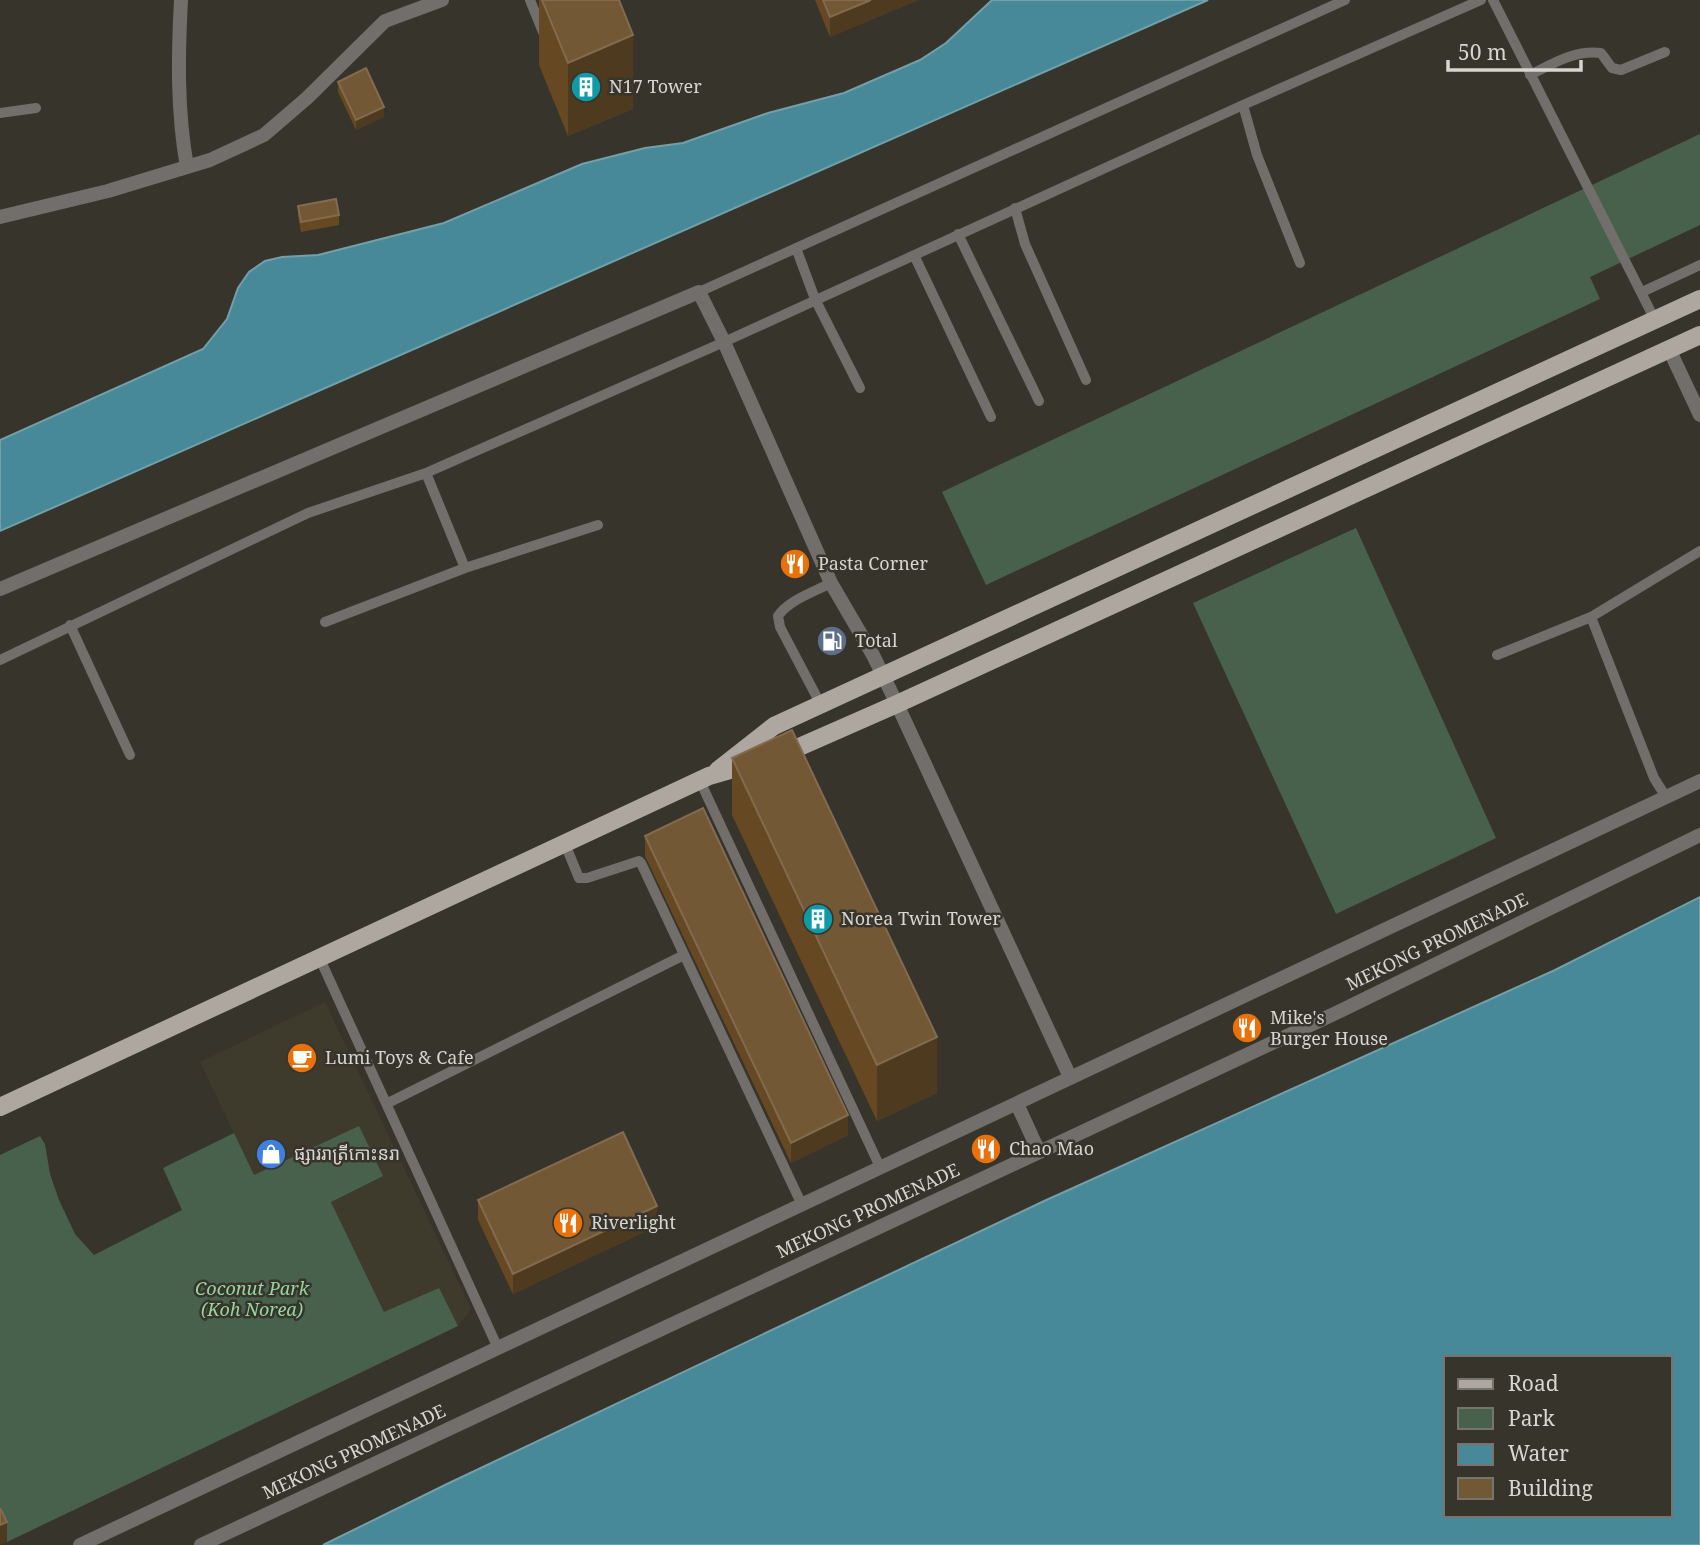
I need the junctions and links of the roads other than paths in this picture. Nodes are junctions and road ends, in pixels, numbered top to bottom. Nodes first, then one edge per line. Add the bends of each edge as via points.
1 (181, 0) edge
2 (442, 0) edge
3 (530, 0) edge
4 (1345, 0) edge
5 (1481, 0) edge
6 (1493, 0) edge
7 (548, 43) edge
8 (1665, 52) dead end
9 (1530, 75) junction
10 (1243, 105) junction
11 (36, 108) dead end
12 (0, 113) edge
13 (187, 167) junction
14 (1016, 208) junction
15 (0, 217) edge
16 (958, 234) junction
17 (796, 248) junction
18 (914, 255) junction
19 (1300, 263) dead end
20 (1700, 265) edge
21 (699, 292) junction
22 (1642, 292) junction
23 (814, 299) junction
24 (1700, 299) edge
25 (1655, 320) junction
26 (1700, 335) edge
27 (724, 342) junction
28 (1669, 349) junction
29 (1086, 380) dead end
30 (860, 388) dead end
31 (1039, 401) dead end
32 (1700, 415) edge
33 (991, 417) dead end
34 (426, 474) junction
35 (598, 525) dead end
36 (1700, 551) edge
37 (466, 568) junction
38 (831, 583) junction
39 (0, 589) edge
40 (1591, 617) junction
41 (325, 622) dead end
42 (70, 625) junction
43 (1497, 655) dead end
44 (0, 660) edge
45 (883, 677) junction
46 (897, 704) junction
47 (821, 705) junction
48 (130, 755) dead end
49 (705, 778) junction
50 (1700, 781) edge
51 (1666, 797) junction
52 (1700, 835) edge
53 (565, 844) junction
54 (684, 955) junction
55 (320, 958) junction
56 (1070, 1077) junction
57 (388, 1103) junction
58 (1017, 1104) junction
59 (0, 1107) edge
60 (1039, 1152) junction
61 (880, 1167) junction
62 (802, 1205) junction
63 (497, 1346) junction
64 (80, 1545) edge
65 (201, 1545) edge

1 - 13 street via 178,79
2 - 13 street via 385,21 264,135
3 - 7 lane
4 - 17 lane
5 - 10 lane
6 - 9 lane
8 - 9 lane via 1621,70 1612,68 1601,53 1569,55
9 - 22 lane
10 - 14 lane
10 - 19 lane via 1257,155
11 - 12 lane
13 - 15 street
14 - 16 lane
14 - 29 lane via 1025,244
16 - 18 lane
16 - 31 lane
17 - 21 lane
17 - 23 lane
18 - 23 lane
18 - 33 lane
20 - 22 lane
21 - 27 street
21 - 39 street
22 - 25 lane
23 - 27 lane
23 - 30 lane
24 - 25 main road
25 - 45 main road
26 - 28 main road
27 - 34 lane
27 - 38 street
28 - 32 street
28 - 46 main road
34 - 37 lane
34 - 42 lane via 308,513
35 - 37 lane
36 - 40 lane
37 - 41 lane
38 - 45 street
38 - 47 lane via 778,616
40 - 43 lane
40 - 51 lane via 1654,778
42 - 44 lane
42 - 48 lane
45 - 46 street
45 - 47 main road
46 - 49 main road via 788,753
46 - 56 street
47 - 49 main road via 774,726
49 - 53 main road
49 - 61 lane
50 - 51 street
51 - 56 street
52 - 60 street, MEKONG PROMENADE
53 - 54 lane via 579,878 639,860
53 - 55 main road
54 - 57 lane
54 - 62 lane
55 - 57 lane
55 - 59 main road
56 - 58 street
57 - 63 lane
58 - 60 street
58 - 61 street
60 - 65 street, MEKONG PROMENADE
61 - 62 street
62 - 63 street
63 - 64 street

